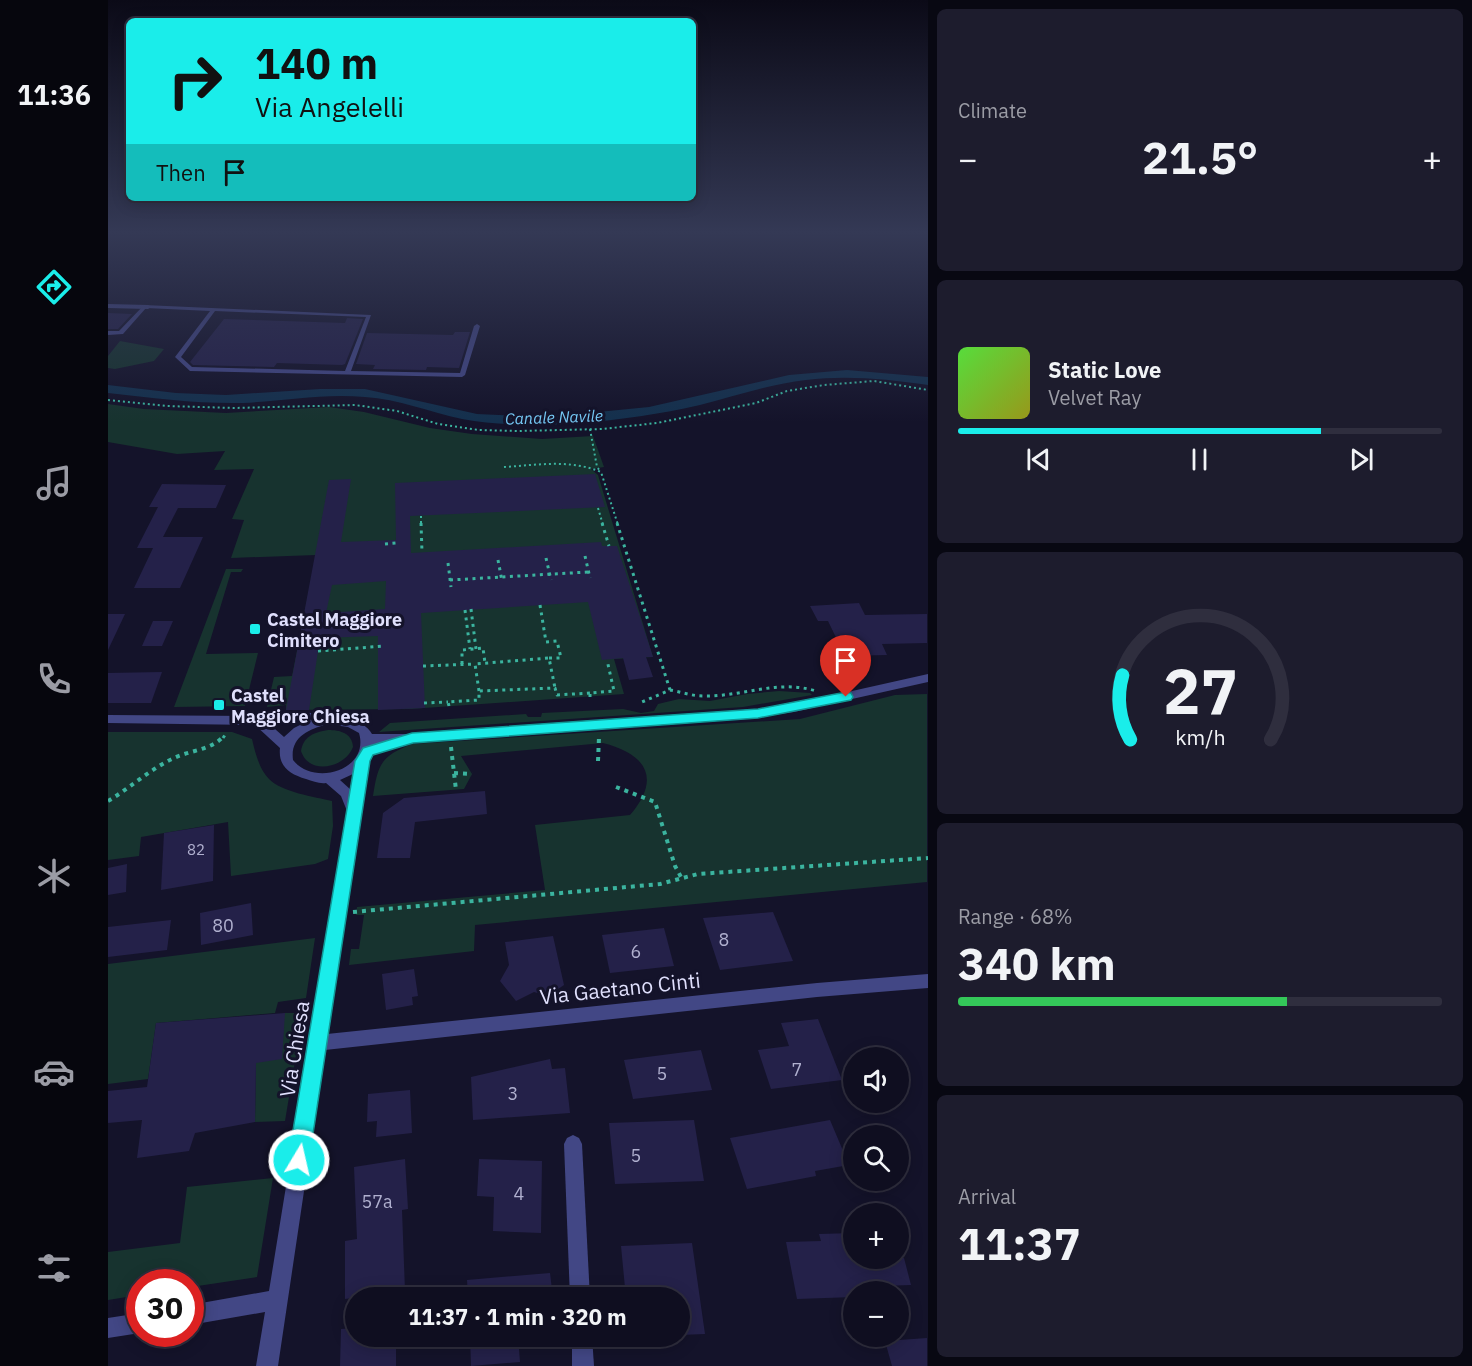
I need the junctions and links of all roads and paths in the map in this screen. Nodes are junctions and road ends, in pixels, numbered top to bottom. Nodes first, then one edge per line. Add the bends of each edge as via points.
1 (108, 306) edge
2 (146, 307) junction
3 (213, 310) junction
4 (477, 326) dead end
5 (108, 333) edge
6 (347, 373) junction
7 (927, 390) edge
8 (108, 400) edge
9 (590, 429) junction
10 (504, 467) dead end
11 (601, 472) junction
12 (598, 508) dead end
13 (421, 516) dead end
14 (396, 543) dead end
15 (385, 544) dead end
16 (609, 546) dead end
17 (422, 552) dead end
18 (585, 556) dead end
19 (546, 558) dead end
20 (498, 560) dead end
21 (448, 563) dead end
22 (588, 572) junction
23 (549, 574) junction
24 (590, 578) dead end
25 (501, 579) junction
26 (450, 580) junction
27 (550, 580) dead end
28 (451, 587) dead end
29 (540, 605) dead end
30 (471, 609) dead end
31 (465, 610) dead end
32 (385, 646) dead end
33 (470, 649) junction
34 (476, 649) junction
35 (318, 651) dead end
36 (549, 658) junction
37 (606, 660) dead end
38 (485, 663) junction
39 (462, 664) junction
40 (475, 664) junction
41 (423, 666) dead end
42 (927, 678) edge
43 (555, 688) junction
44 (670, 690) junction
45 (479, 691) junction
46 (828, 700) junction
47 (642, 702) dead end
48 (424, 703) dead end
49 (108, 719) edge
50 (252, 720) junction
51 (327, 720) junction
52 (228, 728) dead end
53 (599, 743) dead end
54 (450, 744) dead end
55 (286, 746) junction
56 (366, 750) junction
57 (598, 761) dead end
58 (454, 773) junction
59 (472, 774) dead end
60 (329, 778) junction
61 (616, 788) dead end
62 (456, 790) dead end
63 (108, 801) edge
64 (354, 811) junction
65 (927, 858) edge
66 (681, 877) junction
67 (351, 912) dead end
68 (927, 981) edge
69 (317, 1043) junction
70 (573, 1144) dead end
71 (580, 1287) edge
72 (277, 1300) junction
73 (204, 1312) edge
74 (126, 1325) edge
75 (108, 1328) edge
76 (583, 1347) edge
77 (267, 1366) edge
78 (584, 1366) edge

1 - 2 street
2 - 3 lane
2 - 5 lane via 121,333
3 - 6 lane via 369,316
3 - 6 lane via 178,357 190,369
4 - 6 lane via 462,375
7 - 9 path via 874,381 824,385 657,423
8 - 9 path via 234,408 355,405 479,430
9 - 11 path
10 - 11 path via 576,464
11 - 44 path
12 - 16 path
13 - 17 path
14 - 15 path
18 - 22 path
19 - 23 path
20 - 25 path
21 - 26 path
22 - 23 path
22 - 24 path
23 - 25 path
23 - 27 path
25 - 26 path
26 - 28 path
29 - 36 path via 546,642 557,641 561,658
30 - 34 path
31 - 33 path
32 - 35 path
33 - 34 path
33 - 39 path via 462,650
34 - 38 path via 483,648
36 - 38 path
36 - 43 path
37 - 43 path via 614,691 557,695
38 - 40 path
39 - 40 path
39 - 41 path
40 - 45 path
42 - 46 street
43 - 45 path
44 - 46 path via 705,696 807,687
44 - 47 path
45 - 48 path via 479,700
46 - 56 street via 758,713 412,738
49 - 50 street
50 - 51 street via 301,716
50 - 55 street
51 - 55 street via 301,729
51 - 56 street via 361,728
52 - 63 path via 222,740 178,756
53 - 57 path
54 - 58 path
55 - 60 street via 285,755 295,770 310,777
56 - 60 street via 354,769
56 - 64 street, Via Chiesa
58 - 59 path
58 - 62 path
60 - 64 street via 346,793
61 - 66 path via 656,802
64 - 69 street, Via Chiesa
65 - 66 path
66 - 67 path via 660,884
68 - 69 street, Via Gaetano Cinti
69 - 72 street, Via Chiesa
70 - 71 street
72 - 73 street
72 - 77 street, Via Chiesa
74 - 75 street
76 - 78 street

